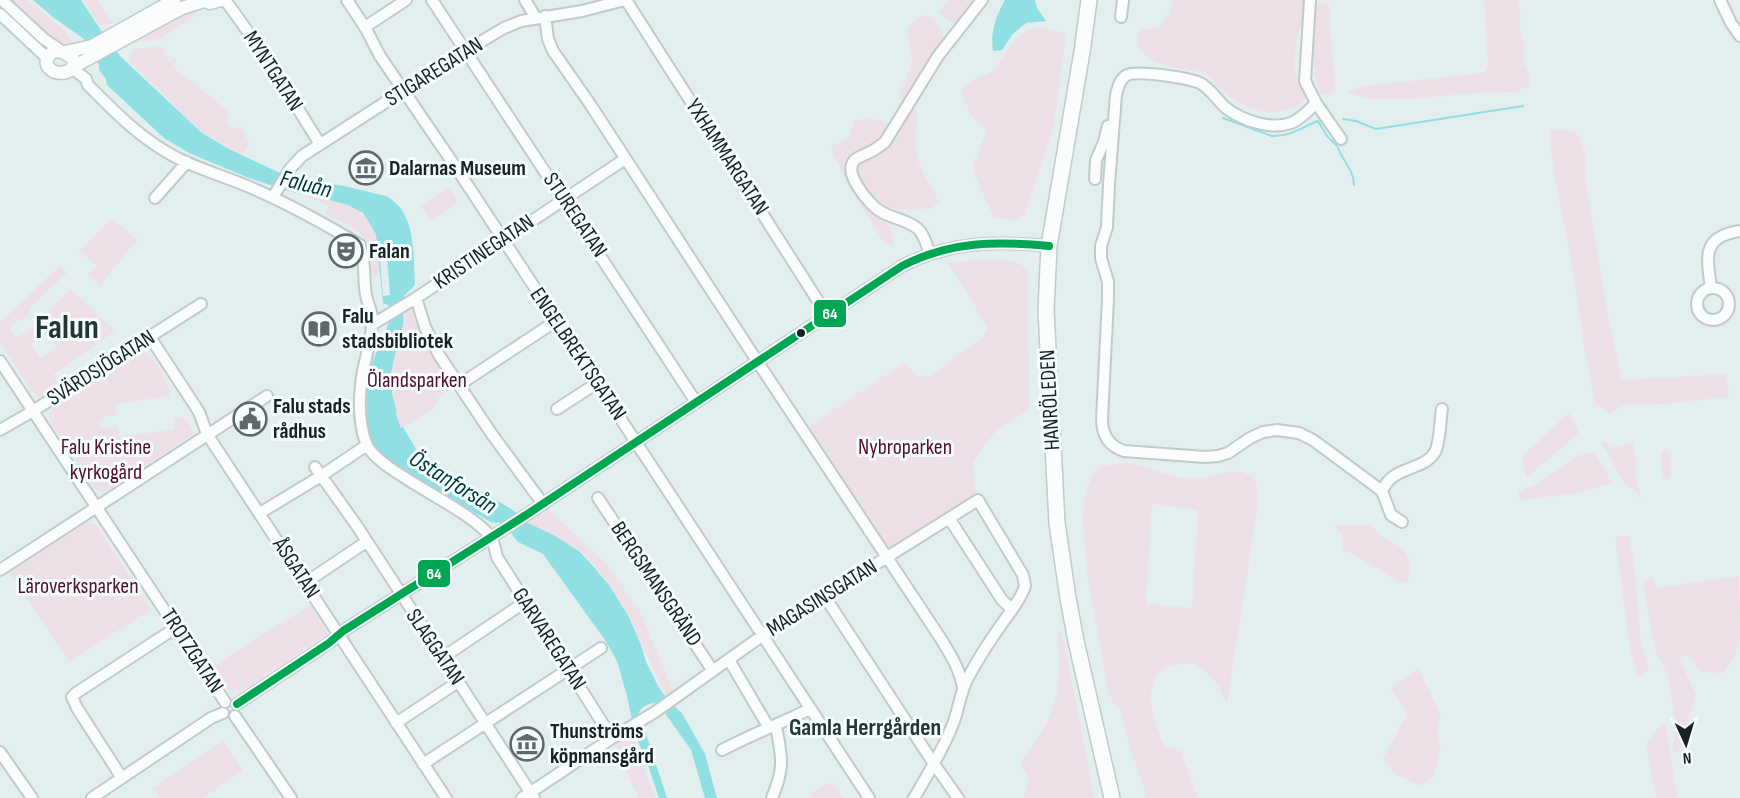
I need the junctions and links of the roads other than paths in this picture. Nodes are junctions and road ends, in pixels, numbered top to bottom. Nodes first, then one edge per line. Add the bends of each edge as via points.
1 (2, 0) edge
2 (174, 0) edge
3 (203, 0) edge
4 (222, 0) edge
5 (347, 0) edge
6 (406, 0) edge
7 (432, 0) edge
8 (525, 0) edge
9 (626, 0) edge
10 (982, 0) edge
11 (1089, 0) edge
12 (1123, 0) edge
13 (1310, 0) edge
14 (1720, 0) edge
15 (0, 15) edge
16 (540, 17) junction
17 (1121, 17) dead end
18 (365, 27) junction
19 (1740, 36) edge
20 (116, 39) junction
21 (465, 51) junction
22 (64, 52) junction
23 (91, 52) junction
24 (47, 58) junction
25 (70, 69) junction
26 (404, 90) junction
27 (1316, 103) junction
28 (1114, 125) junction
29 (1341, 139) dead end
30 (320, 144) junction
31 (625, 159) junction
32 (187, 162) junction
33 (1095, 179) dead end
34 (275, 193) junction
35 (155, 198) dead end
36 (564, 199) junction
37 (1740, 231) edge
38 (502, 240) junction
39 (1049, 246) junction
40 (930, 254) junction
41 (1711, 288) dead end
42 (411, 301) junction
43 (201, 304) dead end
44 (827, 315) junction
45 (556, 321) junction
46 (373, 324) junction
47 (150, 337) junction
48 (0, 361) edge
49 (757, 361) junction
50 (597, 383) junction
51 (459, 385) junction
52 (267, 396) dead end
53 (696, 402) junction
54 (557, 409) dead end
55 (1442, 410) dead end
56 (33, 411) junction
57 (0, 430) edge
58 (207, 434) junction
59 (636, 442) junction
60 (367, 446) junction
61 (318, 472) junction
62 (1382, 491) junction
63 (598, 498) dead end
64 (543, 504) junction
65 (96, 506) junction
66 (260, 513) junction
67 (949, 518) junction
68 (1402, 522) dead end
69 (491, 537) junction
70 (366, 542) junction
71 (886, 558) junction
72 (0, 570) edge
73 (305, 583) junction
74 (400, 594) junction
75 (825, 597) junction
76 (525, 602) junction
77 (1012, 609) junction
78 (177, 627) junction
79 (338, 634) junction
80 (763, 635) junction
81 (601, 648) dead end
82 (442, 658) junction
83 (729, 660) junction
84 (568, 670) junction
85 (713, 671) junction
86 (458, 682) junction
87 (963, 688) junction
88 (237, 704) junction
89 (224, 707) junction
90 (810, 709) junction
91 (235, 716) junction
92 (396, 723) junction
93 (486, 724) junction
94 (772, 727) junction
95 (612, 738) junction
96 (722, 750) dead end
97 (0, 752) edge
98 (423, 764) junction
99 (934, 764) junction
100 (122, 777) junction
101 (529, 796) edge
102 (32, 798) edge
103 (92, 798) edge
104 (291, 798) edge
105 (446, 798) edge
106 (772, 798) edge
107 (869, 798) edge
108 (914, 798) edge
109 (958, 798) edge
110 (1112, 798) edge

1 - 22 street
2 - 20 main road
3 - 4 main road
3 - 20 main road
4 - 30 street, MYNTGATAN via 261,51
5 - 18 street, ENGELBREKTSGATAN
6 - 18 street
7 - 21 street, STUREGATAN
8 - 16 street
9 - 16 street, STIGAREGATAN
9 - 44 street, YXHAMMARGATAN
10 - 40 street via 938,56 885,142 851,166 853,178 870,202 883,213 919,229
11 - 39 highway, HANRÖLEDEN
12 - 17 street
13 - 27 street via 1305,81
14 - 19 street
15 - 24 street
16 - 21 street, STIGAREGATAN via 514,23
16 - 31 street via 553,51
18 - 26 street, ENGELBREKTSGATAN
20 - 23 main road
21 - 26 street, STIGAREGATAN
21 - 36 street, STUREGATAN
22 - 23 main road
22 - 24 main road via 55,51
22 - 25 main road via 73,58
23 - 25 main road
24 - 25 main road via 50,69 58,73
25 - 32 street via 141,135
26 - 30 street, STIGAREGATAN
26 - 38 street, ENGELBREKTSGATAN
27 - 28 street via 1292,122 1277,126 1246,120 1195,81 1132,73 1118,88
27 - 29 street
28 - 33 street via 1108,126 1095,160
28 - 62 street via 1107,227 1101,246 1108,282 1102,419 1108,440 1129,452 1212,457 1228,453 1263,432 1292,431 1313,440
30 - 34 street, STIGAREGATAN via 302,156
31 - 36 street, KRISTINEGATAN
31 - 49 street
32 - 34 street
32 - 35 street
34 - 46 street via 360,245
36 - 38 street, KRISTINEGATAN
36 - 53 street, STUREGATAN
37 - 41 street via 1725,234 1711,246 1707,257
38 - 42 street, KRISTINEGATAN
38 - 45 street, ENGELBREKTSGATAN
39 - 40 street via 990,243
39 - 110 highway, HANRÖLEDEN via 1046,310 1058,524 1076,641
40 - 44 street via 883,277
42 - 46 street, KRISTINEGATAN
42 - 51 street
43 - 47 street, SVÄRDSJÖGATAN
44 - 49 street
45 - 50 street, ENGELBREKTSGATAN
45 - 51 street
46 - 60 street via 361,390
47 - 56 street, SVÄRDSJÖGATAN
47 - 58 street, ÅSGATAN via 199,412
48 - 56 street, TROTZGATAN
49 - 53 street
49 - 71 street
50 - 54 street
50 - 59 street, ENGELBREKTSGATAN
51 - 64 street
52 - 58 street
53 - 59 street
55 - 62 street via 1436,450 1429,461 1398,473
56 - 57 street, SVÄRDSJÖGATAN
56 - 65 street, TROTZGATAN
58 - 65 street
58 - 66 street, ÅSGATAN
59 - 64 street
59 - 80 street, ENGELBREKTSGATAN
60 - 61 street
60 - 69 street via 381,462 462,512
61 - 66 street
61 - 70 street, SLAGGATAN
62 - 68 street via 1391,515
63 - 85 street, BERGSMANSGRÄND
64 - 69 street
65 - 72 street
65 - 78 street, TROTZGATAN
66 - 73 street, ÅSGATAN
67 - 71 street, MAGASINSGATAN
67 - 77 street via 1002,600
67 - 77 street, MAGASINSGATAN via 978,500 1025,579 1024,589
69 - 74 street
69 - 76 street, GARVAREGATAN via 497,557
70 - 73 street
70 - 74 street, SLAGGATAN
71 - 75 street, MAGASINSGATAN
71 - 87 street via 954,660
73 - 79 street, ÅSGATAN
74 - 79 street
74 - 82 street, SLAGGATAN
75 - 80 street, MAGASINSGATAN
75 - 99 street
76 - 82 street
76 - 84 street, GARVAREGATAN
77 - 87 street
78 - 89 street, TROTZGATAN
78 - 100 street via 73,695 77,708
79 - 88 street
79 - 92 street, ÅSGATAN
80 - 83 street, MAGASINSGATAN
80 - 90 street, ENGELBREKTSGATAN
81 - 84 street
82 - 86 street, SLAGGATAN
83 - 85 street, MAGASINSGATAN
83 - 94 street, BERGSMANSGRÄND
84 - 93 street
84 - 95 street, GARVAREGATAN
85 - 95 street, MAGASINSGATAN
86 - 92 street
86 - 92 street
86 - 93 street, SLAGGATAN
87 - 99 street via 953,723
88 - 89 street via 232,701
88 - 91 street
89 - 91 street via 229,717
89 - 100 street
90 - 94 street
90 - 107 street, ENGELBREKTSGATAN
91 - 104 street, TROTZGATAN
92 - 98 street, ÅSGATAN
93 - 98 street
93 - 101 street, SLAGGATAN
94 - 96 street
94 - 106 street, BERGSMANSGRÄND via 782,769
95 - 101 street
97 - 102 street
98 - 105 street, ÅSGATAN
99 - 108 street
99 - 109 street
100 - 103 street

